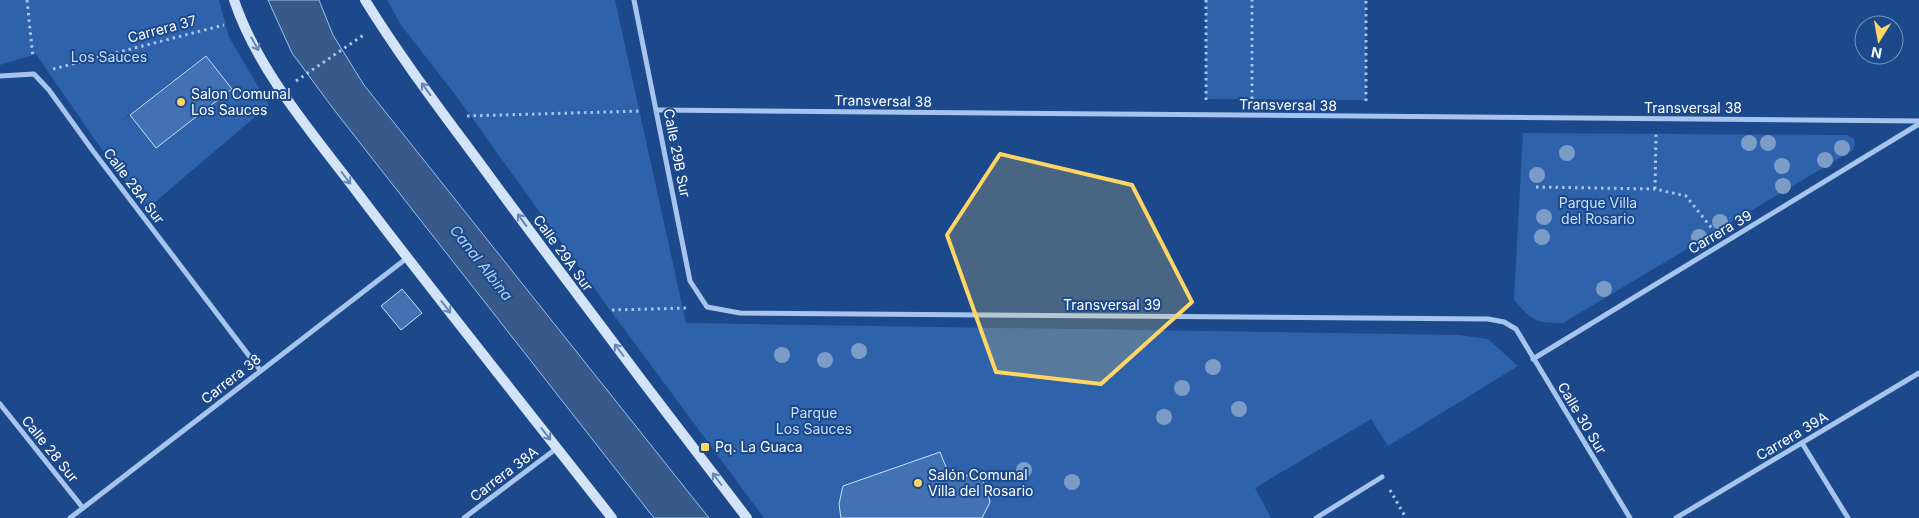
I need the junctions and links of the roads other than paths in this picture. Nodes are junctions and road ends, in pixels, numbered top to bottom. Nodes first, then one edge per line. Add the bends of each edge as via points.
1 (234, 0) edge
2 (365, 0) edge
3 (634, 0) edge
4 (0, 76) edge
5 (657, 110) junction
6 (1919, 123) edge
7 (407, 258) junction
8 (707, 307) joint
9 (1516, 329) joint
10 (1533, 359) junction
11 (260, 370) junction
12 (1919, 373) edge
13 (0, 404) edge
14 (1802, 443) junction
15 (557, 448) junction
16 (1382, 477) road end
17 (83, 508) junction
18 (70, 518) edge
19 (464, 518) edge
20 (612, 518) edge
21 (747, 518) edge
22 (1316, 518) edge
23 (1629, 518) edge
24 (1676, 518) edge
25 (1848, 518) edge

1 -> 7 street via 241,20 280,91
21 -> 2 street, Calle 29A Sur via 589,311
3 - 5 street, Calle 29B Sur
4 - 11 street, Calle 28A Sur via 34,74 49,90
5 - 6 street, Transversal 38
5 - 8 street, Calle 29B Sur via 690,282
6 - 10 street, Carrera 39
7 - 11 street, Carrera 38
7 -> 15 street
8 - 9 street, Transversal 39 via 740,313 1488,320 1504,322
9 - 10 street, Calle 30 Sur
10 - 23 street, Calle 30 Sur
11 - 17 street, Carrera 38
12 - 14 street, Carrera 39A
13 - 17 street, Calle 28 Sur
14 - 24 street, Carrera 39A
14 - 25 street
15 - 19 street, Carrera 38A
15 - 20 street
16 - 22 street
17 - 18 street, Carrera 38

